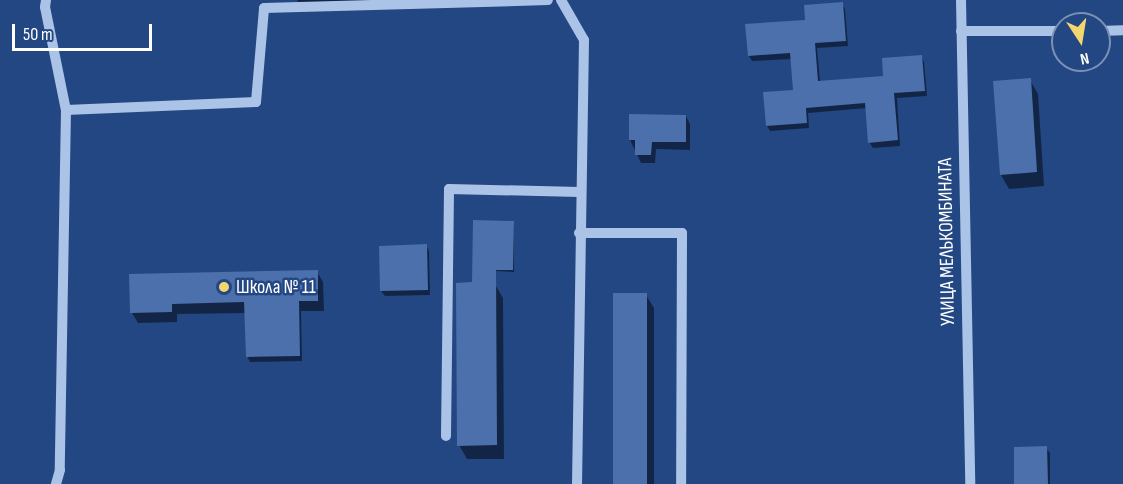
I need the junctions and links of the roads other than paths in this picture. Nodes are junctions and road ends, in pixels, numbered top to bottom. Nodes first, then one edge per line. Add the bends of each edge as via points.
1 (46, 0) edge
2 (548, 0) edge
3 (561, 0) edge
4 (961, 0) edge
5 (961, 31) junction
6 (1051, 31) edge
7 (66, 110) junction
8 (580, 192) junction
9 (579, 233) junction
10 (446, 436) dead end
11 (56, 484) edge
12 (577, 484) edge
13 (681, 484) edge
14 (970, 484) edge

1 - 7 street
2 - 7 street via 264,8 256,102
3 - 8 street via 584,40
4 - 5 street, УЛИЦА МЕЛЬКОМБИНАТА
5 - 6 street
5 - 14 street, УЛИЦА МЕЛЬКОМБИНАТА
7 - 11 street via 60,470
8 - 9 street
8 - 10 street via 449,189
9 - 12 street
9 - 13 street via 682,234

